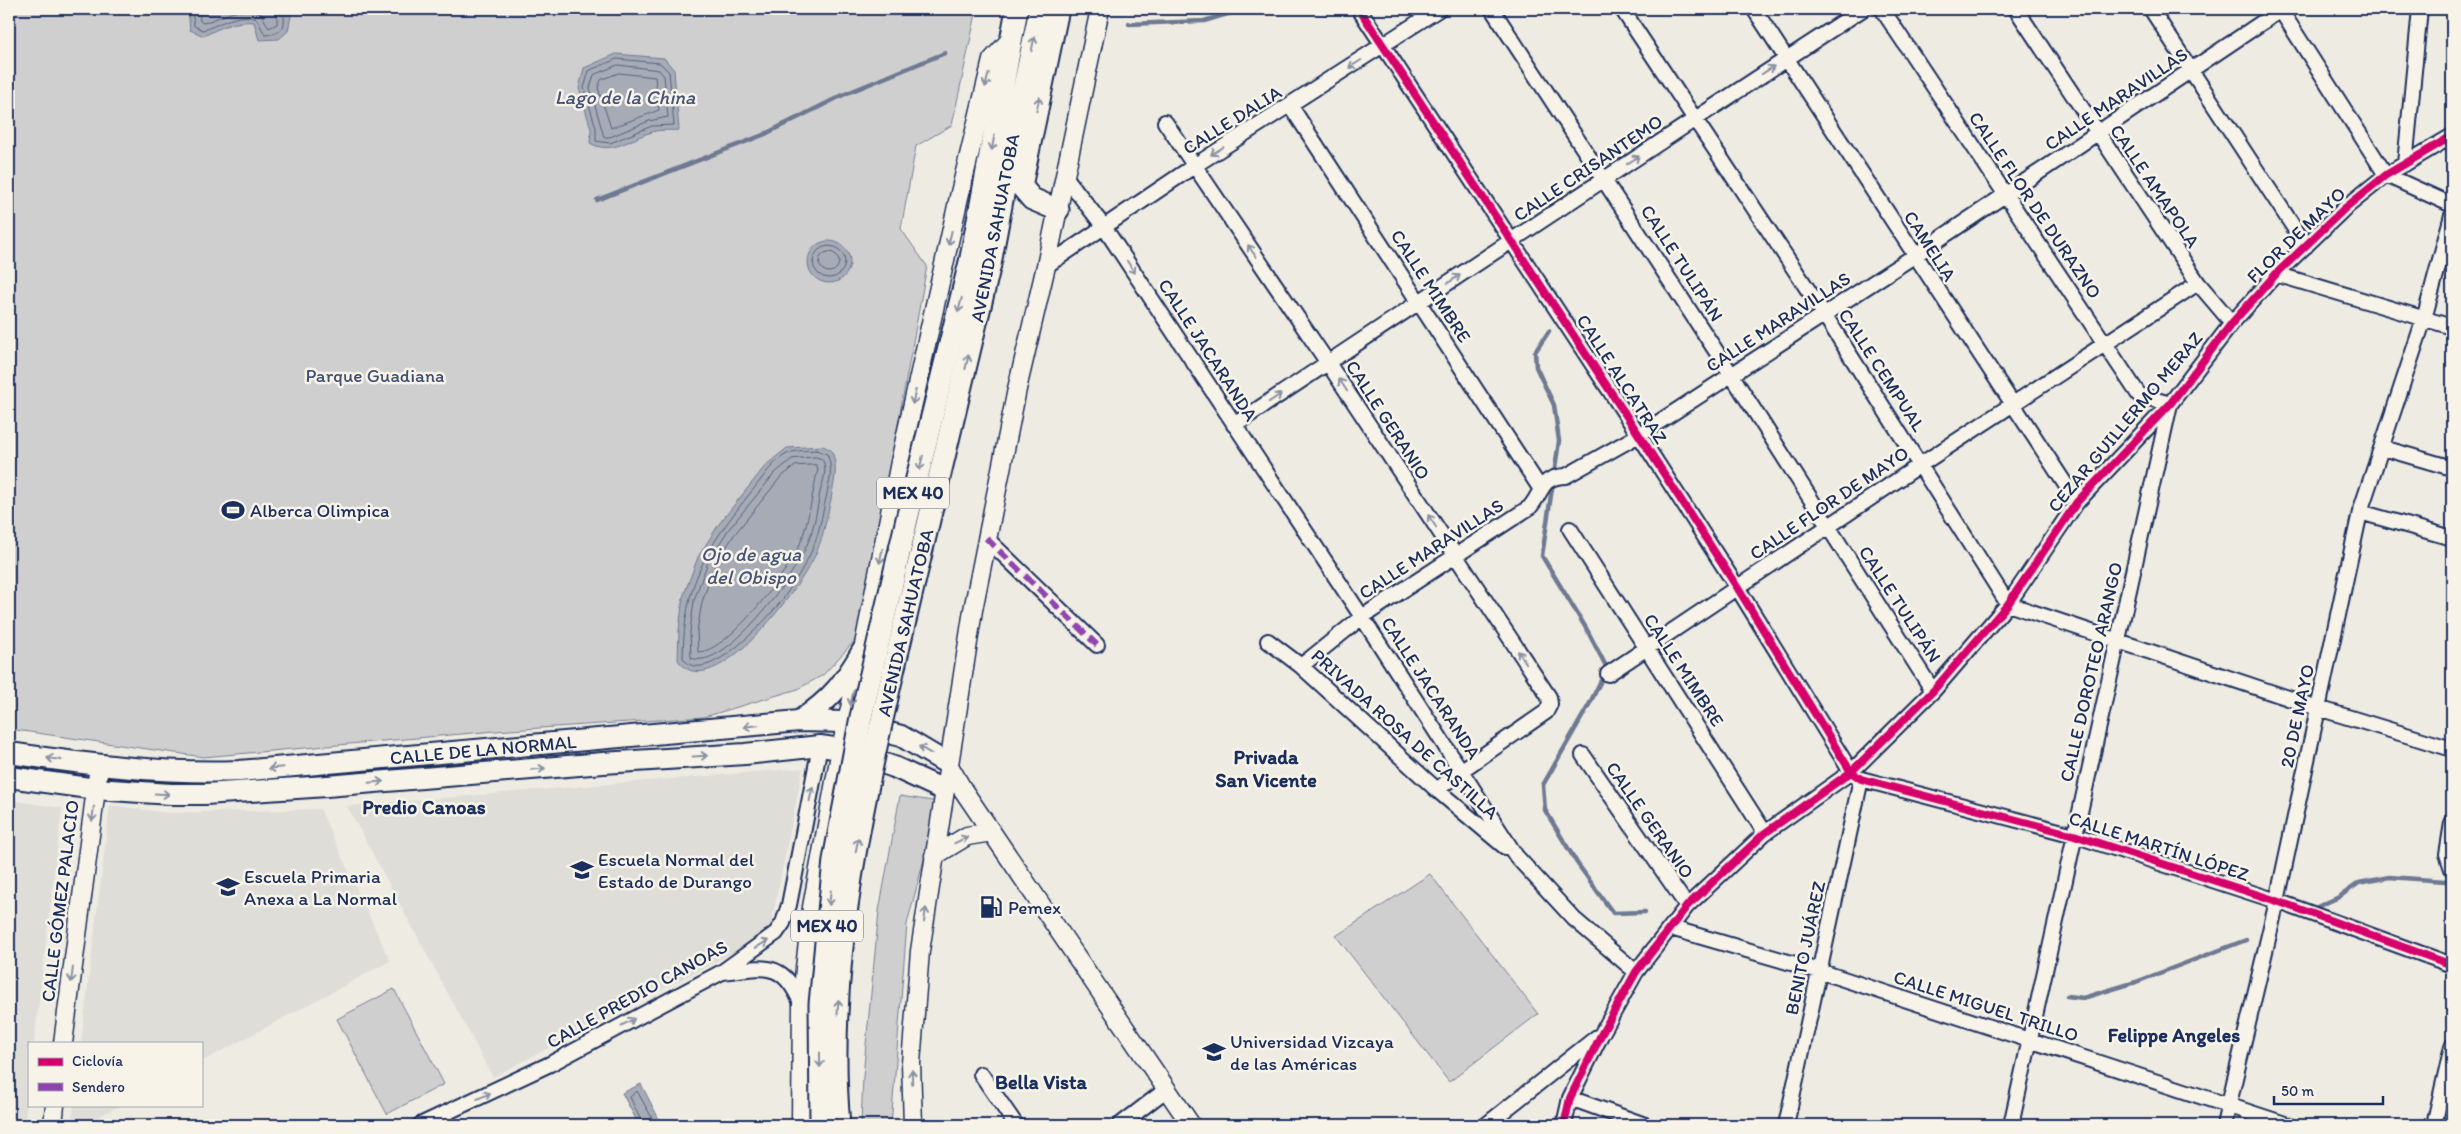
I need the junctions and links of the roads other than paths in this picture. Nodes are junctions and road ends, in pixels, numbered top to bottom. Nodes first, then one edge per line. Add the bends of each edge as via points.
1 (1017, 9) edge
2 (1040, 9) edge
3 (1058, 9) edge
4 (1100, 9) edge
5 (1359, 9) edge
6 (1439, 9) edge
7 (1492, 9) edge
8 (1622, 9) edge
9 (1754, 9) edge
10 (1863, 9) edge
11 (1882, 9) edge
12 (2016, 9) edge
13 (2150, 9) edge
14 (2281, 9) edge
15 (2417, 12) edge
16 (1010, 39) junction
17 (1383, 46) junction
18 (1786, 59) junction
19 (2191, 72) junction
20 (1290, 105) junction
21 (1694, 118) junction
22 (1165, 122) dead end
23 (2097, 133) junction
24 (2452, 136) edge
25 (2405, 164) junction
26 (1194, 166) junction
27 (1064, 175) junction
28 (2386, 175) junction
29 (1605, 179) junction
30 (2004, 196) junction
31 (2452, 205) edge
32 (1058, 210) junction
33 (2452, 215) edge
34 (1104, 227) junction
35 (1512, 242) junction
36 (2306, 246) junction
37 (1914, 256) junction
38 (981, 261) junction
39 (1046, 266) junction
40 (2276, 274) junction
41 (2198, 283) junction
42 (1419, 302) junction
43 (1824, 314) junction
44 (2424, 319) junction
45 (2232, 323) junction
46 (2452, 327) edge
47 (2105, 343) junction
48 (1328, 363) junction
49 (1731, 374) junction
50 (2170, 404) junction
51 (2014, 405) junction
52 (1234, 425) junction
53 (1639, 434) junction
54 (2383, 448) junction
55 (1920, 464) junction
56 (2452, 468) edge
57 (1540, 488) junction
58 (2077, 502) junction
59 (2360, 512) junction
60 (1828, 527) junction
61 (1570, 529) dead end
62 (986, 538) junction
63 (2452, 538) edge
64 (1454, 556) junction
65 (1737, 587) junction
66 (2008, 604) junction
67 (1362, 617) junction
68 (2117, 640) junction
69 (1268, 641) dead end
70 (1097, 644) dead end
71 (1648, 648) junction
72 (863, 650) junction
73 (1301, 666) junction
74 (1608, 674) dead end
75 (1933, 691) junction
76 (2318, 708) junction
77 (799, 721) junction
78 (846, 722) junction
79 (820, 746) junction
80 (798, 749) junction
81 (841, 749) junction
82 (2452, 749) edge
83 (9, 753) edge
84 (1583, 755) dead end
85 (948, 764) junction
86 (100, 766) junction
87 (1462, 770) junction
88 (1856, 775) junction
89 (9, 777) edge
90 (96, 789) junction
91 (954, 790) junction
92 (1437, 790) junction
93 (2452, 823) edge
94 (992, 832) junction
95 (1765, 833) junction
96 (2074, 835) junction
97 (934, 856) junction
98 (1516, 856) junction
99 (2451, 867) edge
100 (2277, 901) junction
101 (1687, 906) junction
102 (1671, 928) junction
103 (2452, 966) edge
104 (1819, 971) junction
105 (722, 972) junction
106 (1636, 972) junction
107 (802, 1006) junction
108 (1601, 1035) junction
109 (2029, 1039) junction
110 (63, 1042) edge
111 (2452, 1046) edge
112 (981, 1074) dead end
113 (1167, 1090) junction
114 (1570, 1098) junction
115 (55, 1106) edge
116 (2228, 1106) junction
117 (441, 1121) edge
118 (53, 1125) edge
119 (420, 1125) edge
120 (801, 1125) edge
121 (820, 1125) edge
122 (839, 1125) edge
123 (913, 1125) edge
124 (1016, 1125) edge
125 (1120, 1125) edge
126 (1191, 1125) edge
127 (1486, 1125) edge
128 (1564, 1125) edge
129 (1645, 1125) edge
130 (1786, 1125) edge
131 (2011, 1125) edge
132 (2224, 1125) edge
133 (2288, 1125) edge
134 (2434, 1125) edge

1 - 16 main road, AVENIDA SAHUATOBA / MEX 40
38 -> 2 main road, AVENIDA SAHUATOBA / MEX 40 via 1015,131
32 -> 3 main road via 1032,199 1021,186
4 - 27 street
5 - 17 street, CALLE ALCATRAZ
6 - 17 street, CALLE DALIA
7 - 29 street, CALLE TULIPÁN
8 - 21 street, CALLE CEMPUAL
9 - 18 street, CAMELIA
10 - 18 street, CALLE CRISANTEMO
11 - 30 street, CALLE FLOR DE DURAZNO
12 - 23 street, CALLE AMAPOLA
13 - 19 street
14 - 19 street, CALLE MARAVILLAS
14 - 28 street
15 - 25 street
16 -> 38 main road, AVENIDA SAHUATOBA / MEX 40
16 -> 72 street via 992,60 900,462
17 -> 20 street, CALLE DALIA
17 - 35 street, CALLE ALCATRAZ
21 -> 18 street, CALLE CRISANTEMO
18 - 37 street, CAMELIA
19 - 23 street, CALLE MARAVILLAS
19 - 36 street
20 -> 26 street, CALLE DALIA
20 - 42 street, CALLE MIMBRE
29 -> 21 street, CALLE CRISANTEMO
21 - 43 street, CALLE CEMPUAL
22 - 26 street, CALLE GERANIO
23 - 30 street, CALLE MARAVILLAS
23 - 41 street, CALLE AMAPOLA
24 - 25 street, FLOR DE MAYO
25 - 28 street, FLOR DE MAYO
26 - 34 street, CALLE DALIA
48 -> 26 street, CALLE GERANIO
27 - 32 street
27 - 34 street, CALLE JACARANDA
28 - 31 street
28 - 36 street, FLOR DE MAYO via 2345,208
29 - 35 street, CALLE CRISANTEMO
29 - 49 street, CALLE TULIPÁN
30 - 37 street, CALLE MARAVILLAS
30 - 47 street, CALLE FLOR DE DURAZNO
32 - 39 street
33 - 44 street, 20 DE MAYO
34 - 39 street, CALLE DALIA
34 -> 52 street, CALLE JACARANDA
42 -> 35 street, CALLE CRISANTEMO
35 - 53 street, CALLE ALCATRAZ
36 - 40 street, FLOR DE MAYO
37 - 43 street, CALLE MARAVILLAS
37 - 51 street, CAMELIA
38 -> 121 main road, AVENIDA SAHUATOBA / MEX 40, bridge via 906,519 861,717 834,860 820,1004
122 -> 38 main road, AVENIDA SAHUATOBA / MEX 40, bridge via 837,1021 854,859
39 - 62 street
40 - 44 street
40 - 45 street, FLOR DE MAYO
41 - 45 street
41 - 47 street, CALLE FLOR DE MAYO
42 - 48 street, CALLE CRISANTEMO
42 - 57 street, CALLE MIMBRE
43 - 49 street, CALLE MARAVILLAS
43 - 55 street, CALLE CEMPUAL
44 - 46 street
44 - 54 street, 20 DE MAYO
45 - 50 street, CEZAR GUILLERMO MERAZ
47 - 50 street, CALLE FLOR DE DURAZNO via 2139,395
47 - 51 street, CALLE FLOR DE MAYO
52 -> 48 street, CALLE CRISANTEMO
64 -> 48 street, CALLE GERANIO
49 - 53 street, CALLE MARAVILLAS
49 - 60 street, CALLE TULIPÁN
50 - 58 street, CEZAR GUILLERMO MERAZ
50 - 68 street, CALLE DOROTEO ARANGO
51 - 55 street, CALLE FLOR DE MAYO
51 - 58 street, CAMELIA
52 - 67 street, CALLE JACARANDA
53 - 57 street, CALLE MARAVILLAS via 1566,476 1553,476
53 - 65 street, CALLE ALCATRAZ
54 - 56 street
54 - 59 street, 20 DE MAYO
55 - 60 street, CALLE FLOR DE MAYO
55 - 66 street, CALLE CEMPUAL
57 - 64 street, CALLE MARAVILLAS via 1530,507
58 - 66 street, CEZAR GUILLERMO MERAZ
59 - 63 street
59 - 76 street, 20 DE MAYO
60 - 65 street, CALLE FLOR DE MAYO
60 - 75 street, CALLE TULIPÁN
61 - 71 street, CALLE MIMBRE
62 - 70 street
62 - 85 street
64 - 67 street, CALLE MARAVILLAS
87 -> 64 street, CALLE GERANIO via 1546,712 1550,704 1549,697
65 - 71 street, CALLE FLOR DE MAYO
65 - 88 street, CALLE ALCATRAZ
66 - 68 street
66 - 75 street, CEZAR GUILLERMO MERAZ
67 - 73 street, CALLE MARAVILLAS
67 - 87 street, CALLE JACARANDA
68 - 76 street
68 - 96 street, CALLE DOROTEO ARANGO
69 - 73 street, PRIVADA ROSA DE CASTILLA
71 - 74 street, CALLE FLOR DE MAYO
71 - 95 street, CALLE MIMBRE
72 - 77 main road via 832,697
72 -> 78 street
73 - 92 street, PRIVADA ROSA DE CASTILLA
75 - 88 street, CEZAR GUILLERMO MERAZ
76 - 82 street
76 - 100 street, 20 DE MAYO
77 - 78 main road, CALLE DE LA NORMAL
77 - 80 main road
77 -> 86 main road, CALLE DE LA NORMAL via 239,771
78 - 81 street
85 -> 78 main road, CALLE DE LA NORMAL via 901,736
79 - 80 main road, CALLE DE LA NORMAL
79 - 81 main road, CALLE DE LA NORMAL
105 -> 79 street, CALLE PREDIO CANOAS via 768,940 783,923
90 -> 80 main road, CALLE DE LA NORMAL via 205,794
81 - 91 main road, CALLE DE LA NORMAL
81 - 107 street via 812,907
86 -> 83 main road, CALLE DE LA NORMAL
84 - 101 street, CALLE GERANIO
85 - 91 street
86 - 90 street, CALLE GÓMEZ PALACIO
87 - 92 street
87 - 98 street, CALLE JACARANDA
88 - 95 street, CEZAR GUILLERMO MERAZ
88 - 96 street, CALLE MARTÍN LÓPEZ
88 - 104 street, BENITO JUÁREZ
89 - 90 main road, CALLE DE LA NORMAL
90 -> 110 street, CALLE GÓMEZ PALACIO
91 - 94 street
91 - 97 street
92 - 98 street, PRIVADA ROSA DE CASTILLA
93 - 99 street via 2448,844
97 -> 94 street via 967,836
94 - 113 street
95 - 101 street, CEZAR GUILLERMO MERAZ
96 - 100 street, CALLE MARTÍN LÓPEZ
96 - 109 street, CALLE DOROTEO ARANGO
123 -> 97 street via 911,1064
98 - 106 street, CALLE JACARANDA via 1574,919
100 - 103 street, CALLE MARTÍN LÓPEZ
100 - 116 street, 20 DE MAYO
101 - 102 street, CEZAR GUILLERMO MERAZ
102 - 104 street, CALLE MIGUEL TRILLO
102 - 106 street, CEZAR GUILLERMO MERAZ
104 - 109 street, CALLE MIGUEL TRILLO
104 - 130 street, BENITO JUÁREZ
105 - 107 street via 757,968 778,972 795,989
117 -> 105 street, CALLE PREDIO CANOAS
106 - 108 street, CEZAR GUILLERMO MERAZ
107 - 120 street
108 - 114 street, CEZAR GUILLERMO MERAZ
108 - 127 street
109 - 116 street, CALLE MIGUEL TRILLO
109 - 131 street, CALLE DOROTEO ARANGO
111 - 134 street
112 - 124 street
113 - 125 street
113 - 126 street
114 - 128 street, CEZAR GUILLERMO MERAZ
114 - 129 street
115 - 118 street
116 - 132 street, 20 DE MAYO
116 - 133 street, CALLE MIGUEL TRILLO
117 - 119 street, CALLE PREDIO CANOAS

